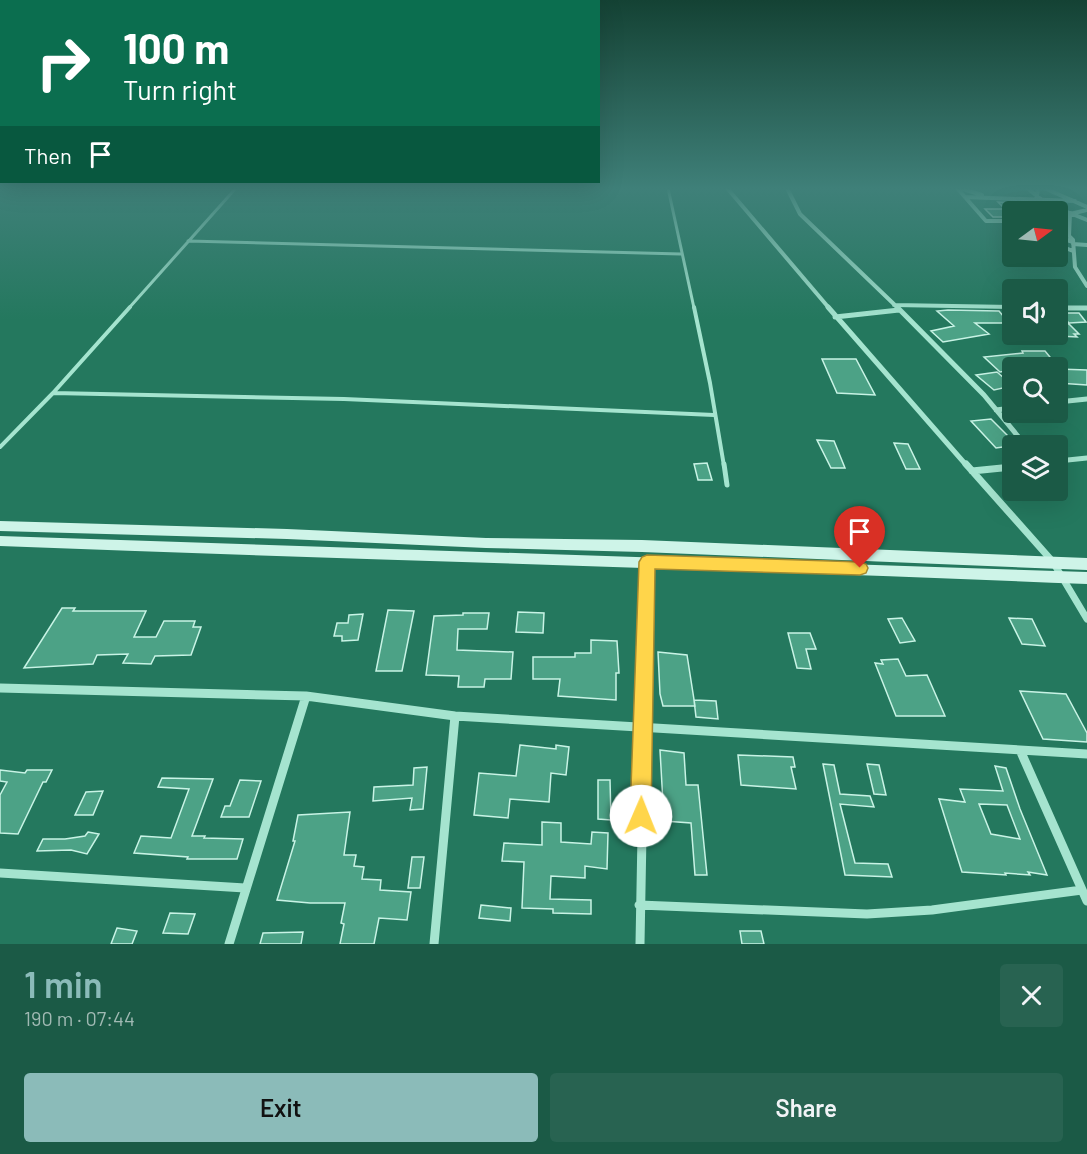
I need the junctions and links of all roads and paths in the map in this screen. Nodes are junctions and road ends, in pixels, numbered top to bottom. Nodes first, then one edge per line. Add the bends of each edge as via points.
1 (196, 232) edge
2 (677, 232) edge
3 (764, 232) edge
4 (819, 232) edge
5 (1069, 232) edge
6 (1069, 236) joint
7 (188, 241) junction
8 (1068, 241) edge
9 (1073, 243) junction
10 (1087, 245) edge
11 (1068, 249) edge
12 (1073, 251) junction
13 (681, 254) junction
14 (1081, 277) junction
15 (1087, 277) edge
16 (1087, 286) edge
17 (894, 305) junction
18 (1002, 307) edge
19 (1068, 308) edge
20 (1087, 308) edge
21 (899, 310) junction
22 (835, 317) junction
23 (53, 393) junction
24 (1087, 399) edge
25 (1068, 401) edge
26 (1002, 409) edge
27 (996, 410) junction
28 (714, 415) junction
29 (1017, 435) edge
30 (0, 447) edge
31 (1087, 458) edge
32 (1068, 461) edge
33 (1002, 467) edge
34 (972, 471) junction
35 (727, 485) dead end
36 (0, 526) edge
37 (0, 541) edge
38 (647, 562) junction
39 (1053, 562) junction
40 (1087, 564) edge
41 (1062, 577) junction
42 (1087, 578) edge
43 (1087, 619) edge
44 (0, 688) edge
45 (306, 696) junction
46 (455, 716) junction
47 (642, 727) junction
48 (1020, 750) junction
49 (1087, 754) edge
50 (0, 873) edge
51 (244, 888) junction
52 (1082, 890) junction
53 (1087, 902) edge
54 (639, 905) junction
55 (229, 944) edge
56 (434, 944) edge
57 (640, 944) edge

1 - 7 lane
2 - 13 lane
3 - 22 street
4 - 17 street
5 - 6 street
6 - 9 street
7 - 13 lane
7 - 23 lane
8 - 9 street
9 - 10 street
9 - 12 street
11 - 12 street
12 - 14 street
13 - 28 lane
14 - 15 street
14 - 16 street
17 - 18 street
17 - 21 street
19 - 20 street
21 - 22 street
21 - 27 street
22 - 34 street
23 - 28 lane via 344,399
23 - 30 lane
24 - 25 street
26 - 27 street
27 - 29 street
28 - 35 lane
31 - 32 street
33 - 34 street
34 - 39 street
36 - 39 street
37 - 38 street
38 - 41 street
38 - 47 street
39 - 40 street
39 - 41 street
41 - 42 street
41 - 43 street
44 - 45 street
45 - 46 street
45 - 51 street
46 - 47 street
46 - 56 street
47 - 48 street
47 - 54 street
48 - 49 street
48 - 52 street
50 - 51 street
51 - 55 street
52 - 53 street
52 - 54 street via 932,910 867,914
54 - 57 street

